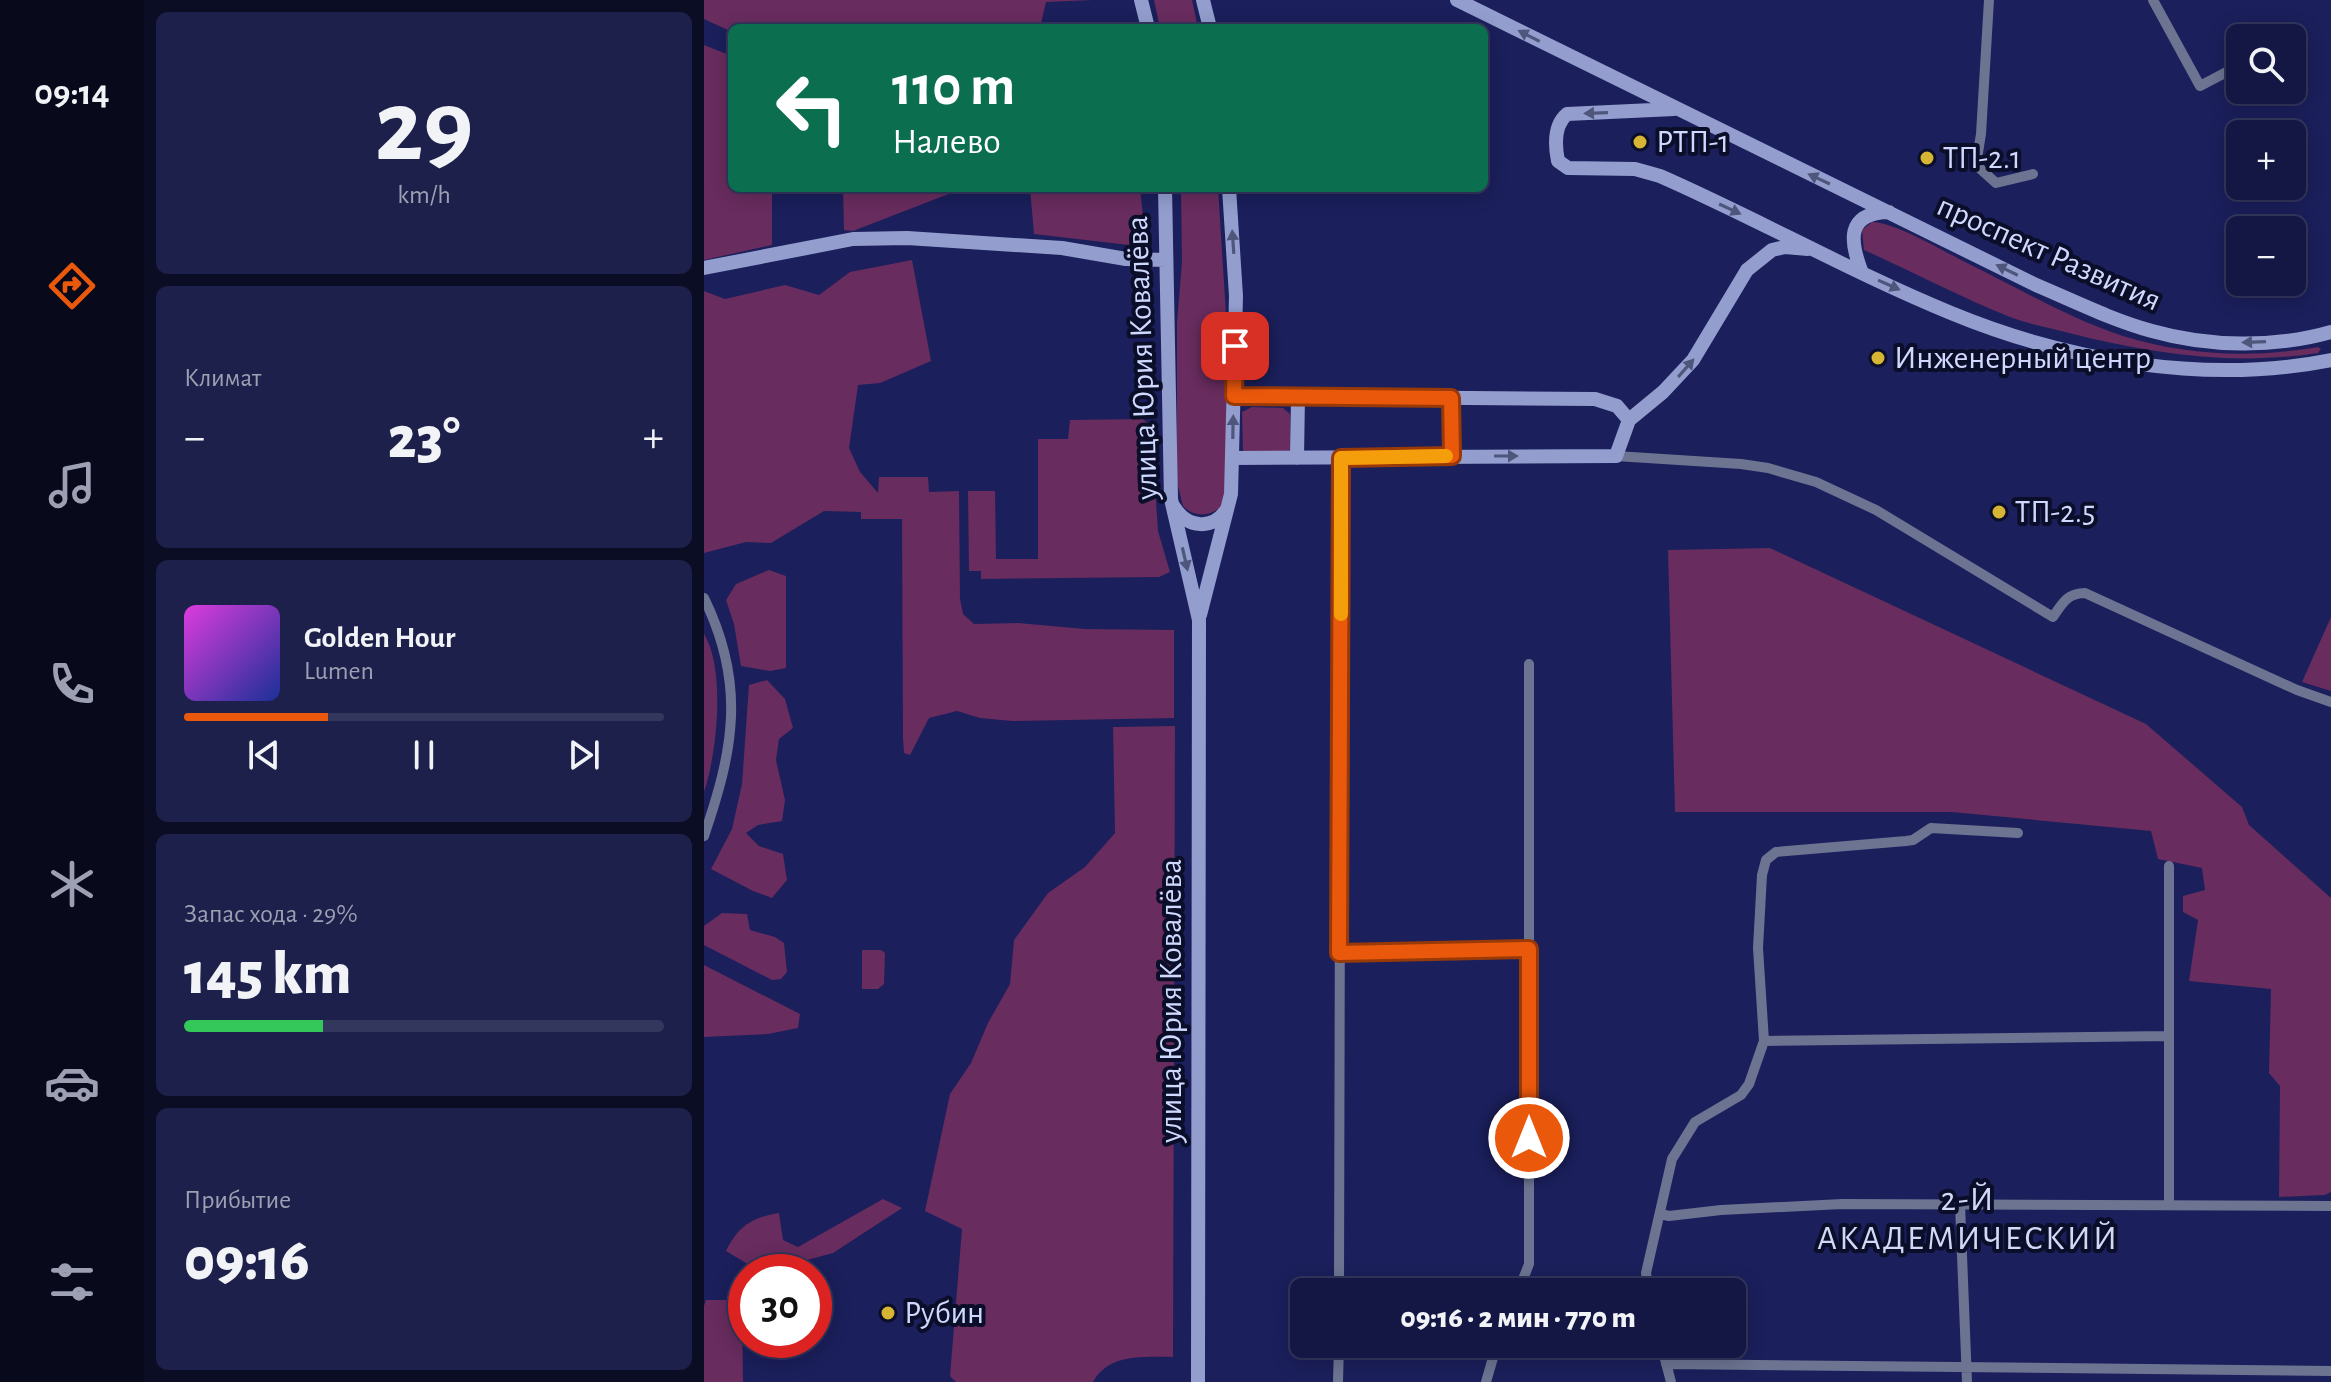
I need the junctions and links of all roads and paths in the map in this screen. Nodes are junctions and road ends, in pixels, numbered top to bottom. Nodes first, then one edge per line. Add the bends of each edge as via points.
1 (1141, 0) edge
2 (1203, 0) edge
3 (1457, 0) edge
4 (1989, 0) edge
5 (2153, 0) edge
6 (1147, 24) edge
7 (1209, 24) edge
8 (2226, 72) edge
9 (1674, 109) junction
10 (2033, 174) dead end
11 (1165, 192) edge
12 (1229, 192) edge
13 (1890, 212) junction
14 (1819, 252) junction
15 (1166, 260) junction
16 (704, 268) edge
17 (1862, 273) junction
18 (2327, 333) edge
19 (2330, 360) edge
20 (1234, 396) junction
21 (1298, 396) junction
22 (1451, 398) junction
23 (1629, 420) junction
24 (1452, 456) junction
25 (1616, 456) junction
26 (1232, 458) junction
27 (1297, 458) junction
28 (1341, 458) junction
29 (1171, 499) junction
30 (1229, 506) junction
31 (704, 598) edge
32 (1199, 620) junction
33 (1529, 664) dead end
34 (2331, 702) edge
35 (2018, 833) dead end
36 (704, 836) edge
37 (2169, 866) dead end
38 (1529, 949) junction
39 (1339, 953) junction
40 (2167, 1036) junction
41 (1764, 1041) junction
42 (1960, 1204) junction
43 (2169, 1204) junction
44 (2331, 1206) edge
45 (1660, 1214) junction
46 (1339, 1278) edge
47 (1524, 1278) edge
48 (1647, 1278) edge
49 (1339, 1358) edge
50 (1493, 1358) edge
51 (1664, 1358) edge
52 (1666, 1364) junction
53 (1965, 1367) junction
54 (2331, 1371) edge
55 (1198, 1382) edge
56 (1338, 1382) edge
57 (1486, 1382) edge
58 (1671, 1382) edge
59 (1967, 1382) edge

1 - 6 street
2 - 7 street
9 -> 3 street, проспект Развития
4 - 10 street via 1976,165 1996,183
5 - 8 street via 2200,86
13 -> 9 street, проспект Развития
9 -> 14 street, проспект Развития via 1567,114 1558,127 1558,161 1568,168 1635,169 1660,176
11 - 15 street, улица Юрия Ковалёва
20 -> 12 street, улица Юрия Ковалёва via 1236,296
13 - 17 street, проспект Развития via 1874,212 1854,230 1853,248
18 -> 13 street, проспект Развития via 2250,343 2153,331 2036,285
14 - 17 street, проспект Развития
23 -> 14 street via 1693,360 1758,259 1785,247
15 - 16 street via 907,238 853,239
15 - 29 street, улица Юрия Ковалёва
17 -> 19 street, проспект Развития via 2006,334 2095,356 2239,371
18 - 19 street
20 - 21 street
26 -> 20 street, улица Юрия Ковалёва
21 - 22 street
21 - 27 street
22 - 23 street via 1595,399 1617,406
22 - 24 street
23 - 25 street
24 -> 25 street
24 - 28 street
25 - 34 street via 1741,464 1816,482 1876,510 2053,617 2066,598 2085,593
26 - 27 street
26 - 30 street, улица Юрия Ковалёва
27 - 28 street
28 - 39 street
29 - 30 street via 1178,515 1193,524 1210,524
29 -> 32 street, улица Юрия Ковалёва
30 - 32 street, улица Юрия Ковалёва
31 - 36 street via 723,644 731,687 723,781
32 - 55 street, улица Юрия Ковалёва
33 - 38 street
35 - 41 street via 1931,828 1913,840 1776,852 1766,860 1758,948
37 - 40 street
38 - 39 street
38 - 47 street via 1529,1264
39 - 46 street
40 - 41 street
40 - 43 street
41 - 45 street via 1741,1095 1687,1131 1672,1159
42 - 43 street
42 - 45 street
42 - 53 street
43 - 44 street
45 - 48 street
49 - 56 street
50 - 57 street
51 - 52 street
52 - 53 street
52 - 58 street
53 - 54 street
53 - 59 street

